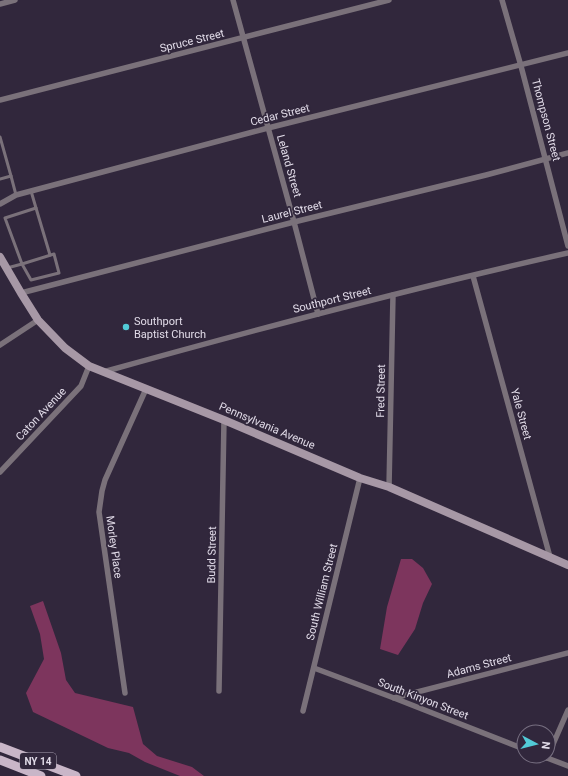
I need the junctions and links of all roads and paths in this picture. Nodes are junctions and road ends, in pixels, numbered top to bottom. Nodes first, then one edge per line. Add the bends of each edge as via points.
1 (15, 0) edge
2 (233, 0) edge
3 (389, 0) edge
4 (502, 0) edge
5 (0, 4) edge
6 (243, 38) junction
7 (568, 53) edge
8 (521, 66) junction
9 (0, 100) edge
10 (268, 128) junction
11 (0, 137) edge
12 (568, 153) edge
13 (546, 159) junction
14 (11, 176) junction
15 (0, 179) edge
16 (31, 191) junction
17 (16, 195) junction
18 (0, 204) edge
19 (36, 208) junction
20 (294, 222) junction
21 (568, 246) edge
22 (568, 253) edge
23 (50, 255) junction
24 (0, 257) edge
25 (22, 264) junction
26 (7, 269) junction
27 (473, 276) junction
28 (21, 293) junction
29 (393, 295) junction
30 (318, 314) junction
31 (38, 320) junction
32 (0, 345) edge
33 (89, 366) junction
34 (103, 372) junction
35 (146, 389) junction
36 (224, 420) junction
37 (0, 472) edge
38 (360, 478) junction
39 (389, 487) junction
40 (550, 557) junction
41 (568, 565) edge
42 (568, 653) edge
43 (314, 668) junction
44 (219, 691) dead end
45 (125, 693) dead end
46 (394, 698) junction
47 (568, 710) edge
48 (303, 711) dead end
49 (556, 735) edge
50 (516, 746) edge
51 (0, 747) edge
52 (0, 760) edge
53 (556, 761) edge
54 (568, 766) edge
55 (41, 776) edge
56 (76, 776) edge

1 - 5 street
2 - 6 street, Leland Street
3 - 6 street, Spruce Street
4 - 8 street, Thompson Street
6 - 9 street, Spruce Street
6 - 10 street, Leland Street
7 - 8 street, Cedar Street
8 - 10 street, Cedar Street
8 - 13 street, Thompson Street
10 - 16 street, Cedar Street
10 - 20 street, Leland Street
11 - 14 lane
12 - 13 street, Laurel Street
13 - 20 street, Laurel Street
13 - 21 street, Thompson Street
14 - 15 lane
14 - 17 lane
16 - 17 street, Cedar Street
16 - 19 lane
17 - 18 street, Cedar Street
19 - 23 lane
19 - 25 lane via 5,218
20 - 28 street, Laurel Street
20 - 30 street, Leland Street
22 - 27 street, Southport Street
23 - 25 lane
23 - 25 lane via 54,254 59,272 31,280
24 - 26 main road, Pennsylvania Avenue
25 - 26 lane
26 - 28 main road, Pennsylvania Avenue
27 - 29 street, Southport Street
27 - 40 street, Yale Street
28 - 31 main road, Pennsylvania Avenue
29 - 30 street, Southport Street
29 - 39 street, Fred Street
30 - 34 street, Southport Street
31 - 32 street
31 - 33 main road, Pennsylvania Avenue via 65,348
33 - 34 main road, Pennsylvania Avenue
33 - 37 street, Caton Avenue via 80,386
34 - 35 main road, Pennsylvania Avenue
35 - 36 main road, Pennsylvania Avenue
35 - 45 street, Morley Place via 105,480 99,512
36 - 38 main road, Pennsylvania Avenue
36 - 44 street, Budd Street
38 - 39 main road, Pennsylvania Avenue
38 - 43 street, South William Street
39 - 40 main road, Pennsylvania Avenue
40 - 41 main road, Pennsylvania Avenue
42 - 46 street, Adams Street
43 - 46 street, South Kinyon Street
43 - 48 street, South William Street
46 - 50 street, South Kinyon Street
47 - 49 street
51 - 56 main road, NY 14
52 - 55 main road, NY 14
53 - 54 street

